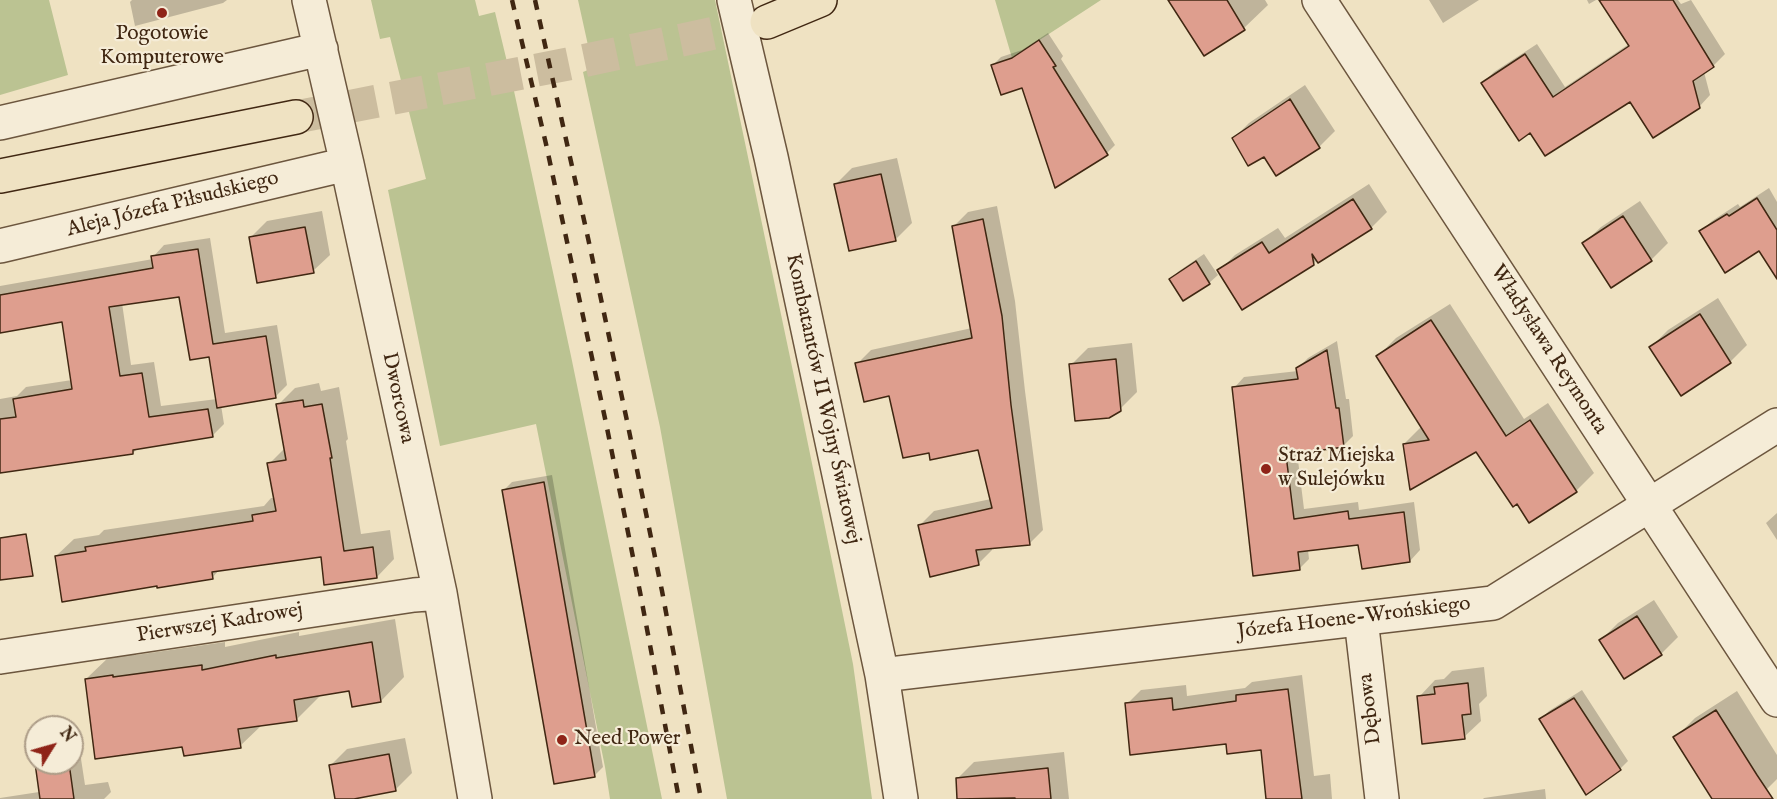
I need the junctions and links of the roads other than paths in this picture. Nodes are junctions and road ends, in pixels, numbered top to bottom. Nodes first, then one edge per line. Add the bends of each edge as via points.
1 (309, 0) edge
2 (734, 0) edge
3 (820, 0) edge
4 (1319, 0) edge
5 (767, 22) tunnel mouth
6 (321, 49) junction
7 (296, 117) tunnel mouth
8 (0, 123) edge
9 (347, 164) junction
10 (0, 176) edge
11 (0, 246) edge
12 (1777, 425) edge
13 (1649, 504) junction
14 (440, 593) junction
15 (1361, 619) junction
16 (0, 657) edge
17 (882, 675) junction
18 (1777, 700) edge
19 (475, 799) edge
20 (901, 799) edge
21 (1382, 799) edge

1 - 6 street, Dworcowa
2 - 17 street, Kombatantów II Wojny Światowej
3 - 5 main road
4 - 13 street, Władysława Reymonta
6 - 8 street
6 - 9 street, Dworcowa
7 - 10 main road
9 - 11 street, Aleja Józefa Piłsudskiego
9 - 14 street, Dworcowa
12 - 13 street, Józefa Hoene-Wrońskiego
13 - 15 street, Józefa Hoene-Wrońskiego via 1493,603
13 - 18 street, Władysława Reymonta
14 - 16 street, Pierwszej Kadrowej
14 - 19 street, Dworcowa
15 - 17 street, Józefa Hoene-Wrońskiego
15 - 21 street, Dębowa
17 - 20 street, Kombatantów II Wojny Światowej

